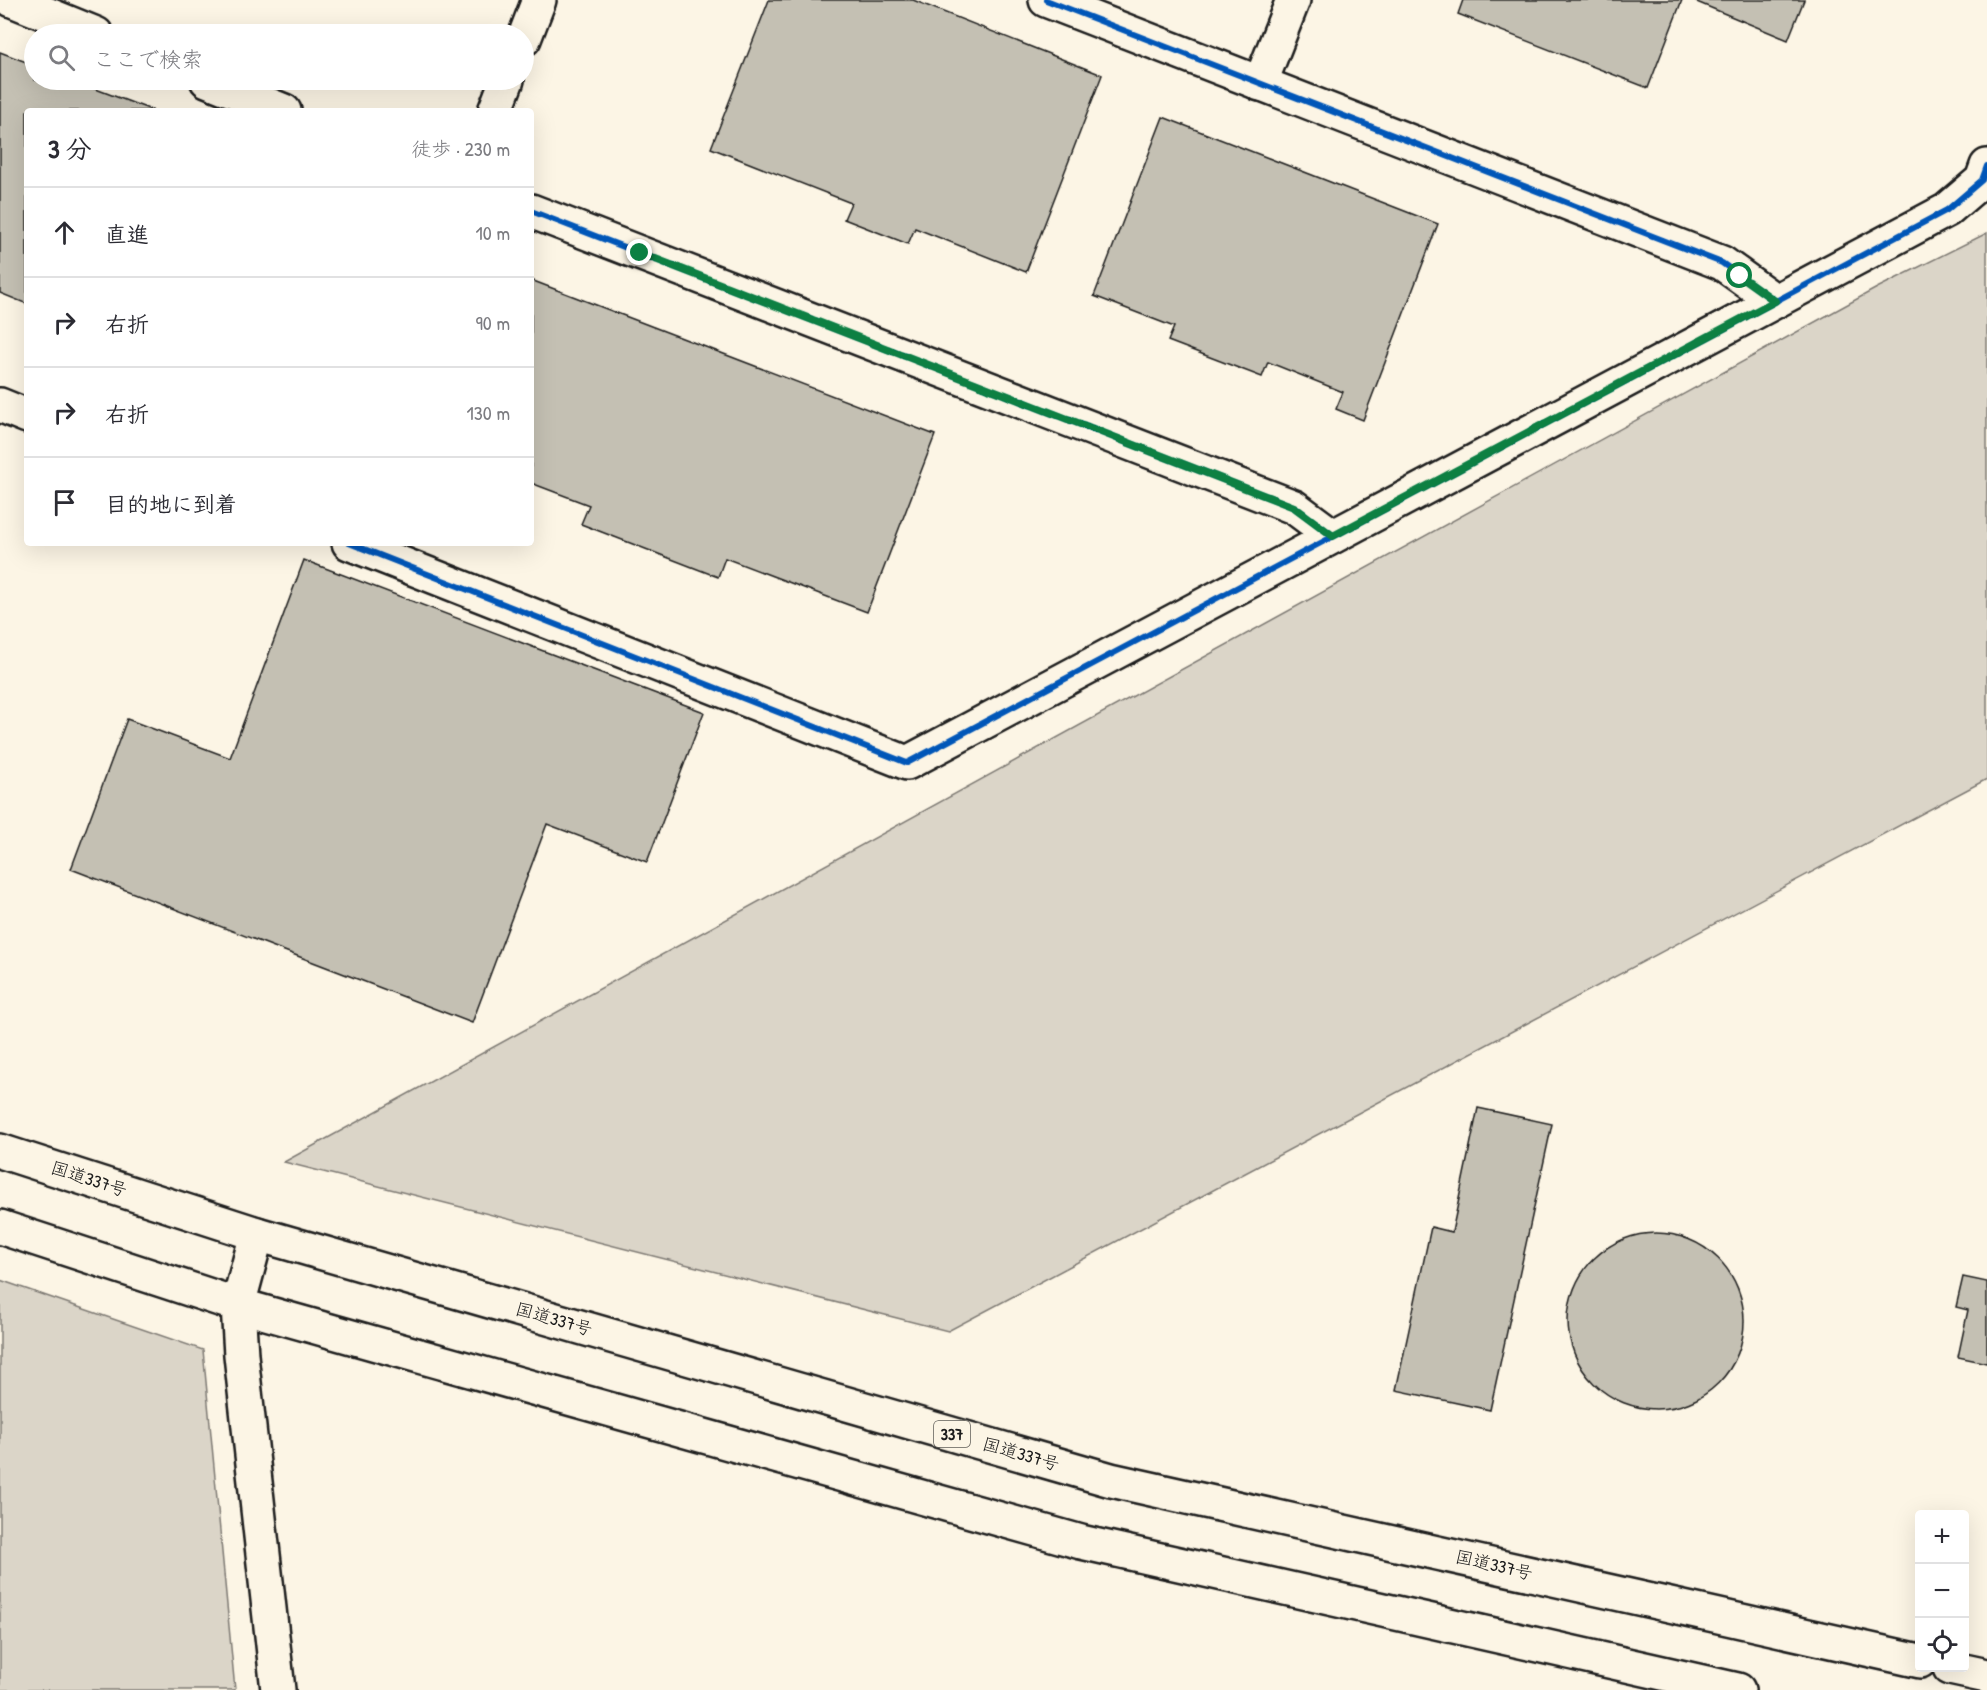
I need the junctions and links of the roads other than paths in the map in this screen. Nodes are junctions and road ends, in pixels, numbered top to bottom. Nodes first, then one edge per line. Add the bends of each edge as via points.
1 (12, 0) edge
2 (539, 0) edge
3 (1046, 0) edge
4 (1293, 0) edge
5 (71, 24) edge
6 (530, 24) edge
7 (1260, 84) junction
8 (232, 90) edge
9 (503, 90) edge
10 (277, 108) edge
11 (496, 108) edge
12 (1987, 166) edge
13 (534, 212) edge
14 (1775, 301) junction
15 (0, 405) edge
16 (24, 415) edge
17 (1333, 536) junction
18 (357, 546) edge
19 (0, 1150) edge
20 (0, 1227) edge
21 (257, 1234) junction
22 (238, 1305) junction
23 (1915, 1660) edge
24 (1968, 1672) edge
25 (1987, 1676) edge
26 (278, 1690) edge
27 (1738, 1690) edge

1 - 5 main road
2 - 6 main road
3 - 7 main road
4 - 7 main road
7 - 14 main road via 1722,263
8 - 10 main road
9 - 11 main road
12 - 14 main road via 1982,180 1947,210
13 - 17 main road via 1294,507
14 - 17 main road
15 - 16 main road
17 - 18 main road via 907,763
19 - 21 main road, 国道337号 / 337
20 - 22 main road
21 - 22 main road
21 - 23 main road, 国道337号 / 337 via 1111,1480
22 - 26 main road
22 - 27 main road via 1082,1542
24 - 25 main road

